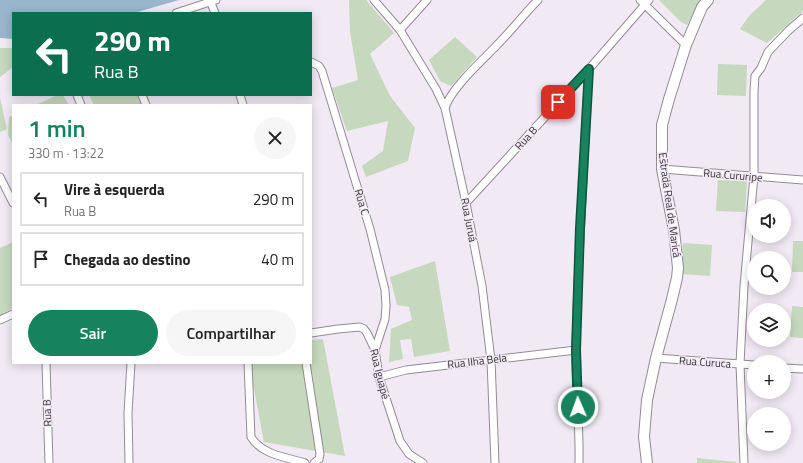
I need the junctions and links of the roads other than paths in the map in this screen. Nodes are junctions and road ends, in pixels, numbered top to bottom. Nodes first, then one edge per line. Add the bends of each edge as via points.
1 (374, 0) edge
2 (427, 0) edge
3 (538, 0) edge
4 (708, 0) edge
5 (213, 1) edge
6 (644, 2) edge
7 (179, 12) edge
8 (215, 12) edge
9 (803, 18) edge
10 (400, 30) junction
11 (686, 45) junction
12 (312, 62) edge
13 (589, 69) junction
14 (436, 89) junction
15 (454, 91) junction
16 (445, 108) junction
17 (662, 169) junction
18 (754, 176) junction
19 (0, 177) edge
20 (803, 180) edge
21 (12, 201) edge
22 (466, 204) junction
23 (12, 314) edge
24 (0, 320) edge
25 (312, 333) edge
26 (375, 350) junction
27 (576, 350) junction
28 (656, 358) junction
29 (491, 360) junction
30 (46, 364) edge
31 (131, 364) edge
32 (248, 364) edge
33 (306, 364) edge
34 (740, 364) junction
35 (747, 364) edge
36 (791, 368) edge
37 (803, 369) edge
38 (379, 377) junction
39 (49, 463) edge
40 (129, 463) edge
41 (305, 463) edge
42 (314, 463) edge
43 (423, 463) edge
44 (495, 463) edge
45 (579, 463) edge
46 (646, 463) edge
47 (744, 463) edge

1 - 10 street, Rua Juruá
2 - 10 street
3 - 15 street
4 - 11 main road, Estrada Real de Maricá
5 - 7 street
5 - 8 street
6 - 11 street
6 - 13 street, Rua B
9 - 18 street via 768,52 755,76
10 - 14 street, Rua Juruá
11 - 17 main road, Estrada Real de Maricá via 662,125
12 - 26 street, Rua C via 322,71 370,229 385,290 385,319
13 - 22 street, Rua B
13 - 27 street
14 - 15 street
14 - 16 street, Rua Juruá
15 - 16 street
16 - 22 street, Rua Juruá
17 - 18 street, Rua Cururipe
17 - 28 main road, Estrada Real de Maricá via 674,230 678,268
18 - 20 street, Rua Cururipe
18 - 34 street
19 - 21 street
22 - 29 street, Rua Juruá via 482,286
23 - 24 street
25 - 26 street, Rua Iguapé via 360,327 368,333
26 - 38 street, Rua Iguapé
27 - 29 street, Rua Ilha Bela
27 - 45 street
28 - 34 street, Rua Curuca
28 - 46 main road, Estrada Real de Maricá via 645,417
29 - 38 street, Rua Ilha Bela via 406,370
29 - 44 street, Rua Juruá
30 - 39 street, Rua B
31 - 40 street
32 - 41 street via 252,437 256,444 265,451
33 - 42 street via 320,454
34 - 35 street, Rua Curuca
34 - 47 street
36 - 37 street
38 - 43 street, Rua Iguapé via 400,441 409,454

